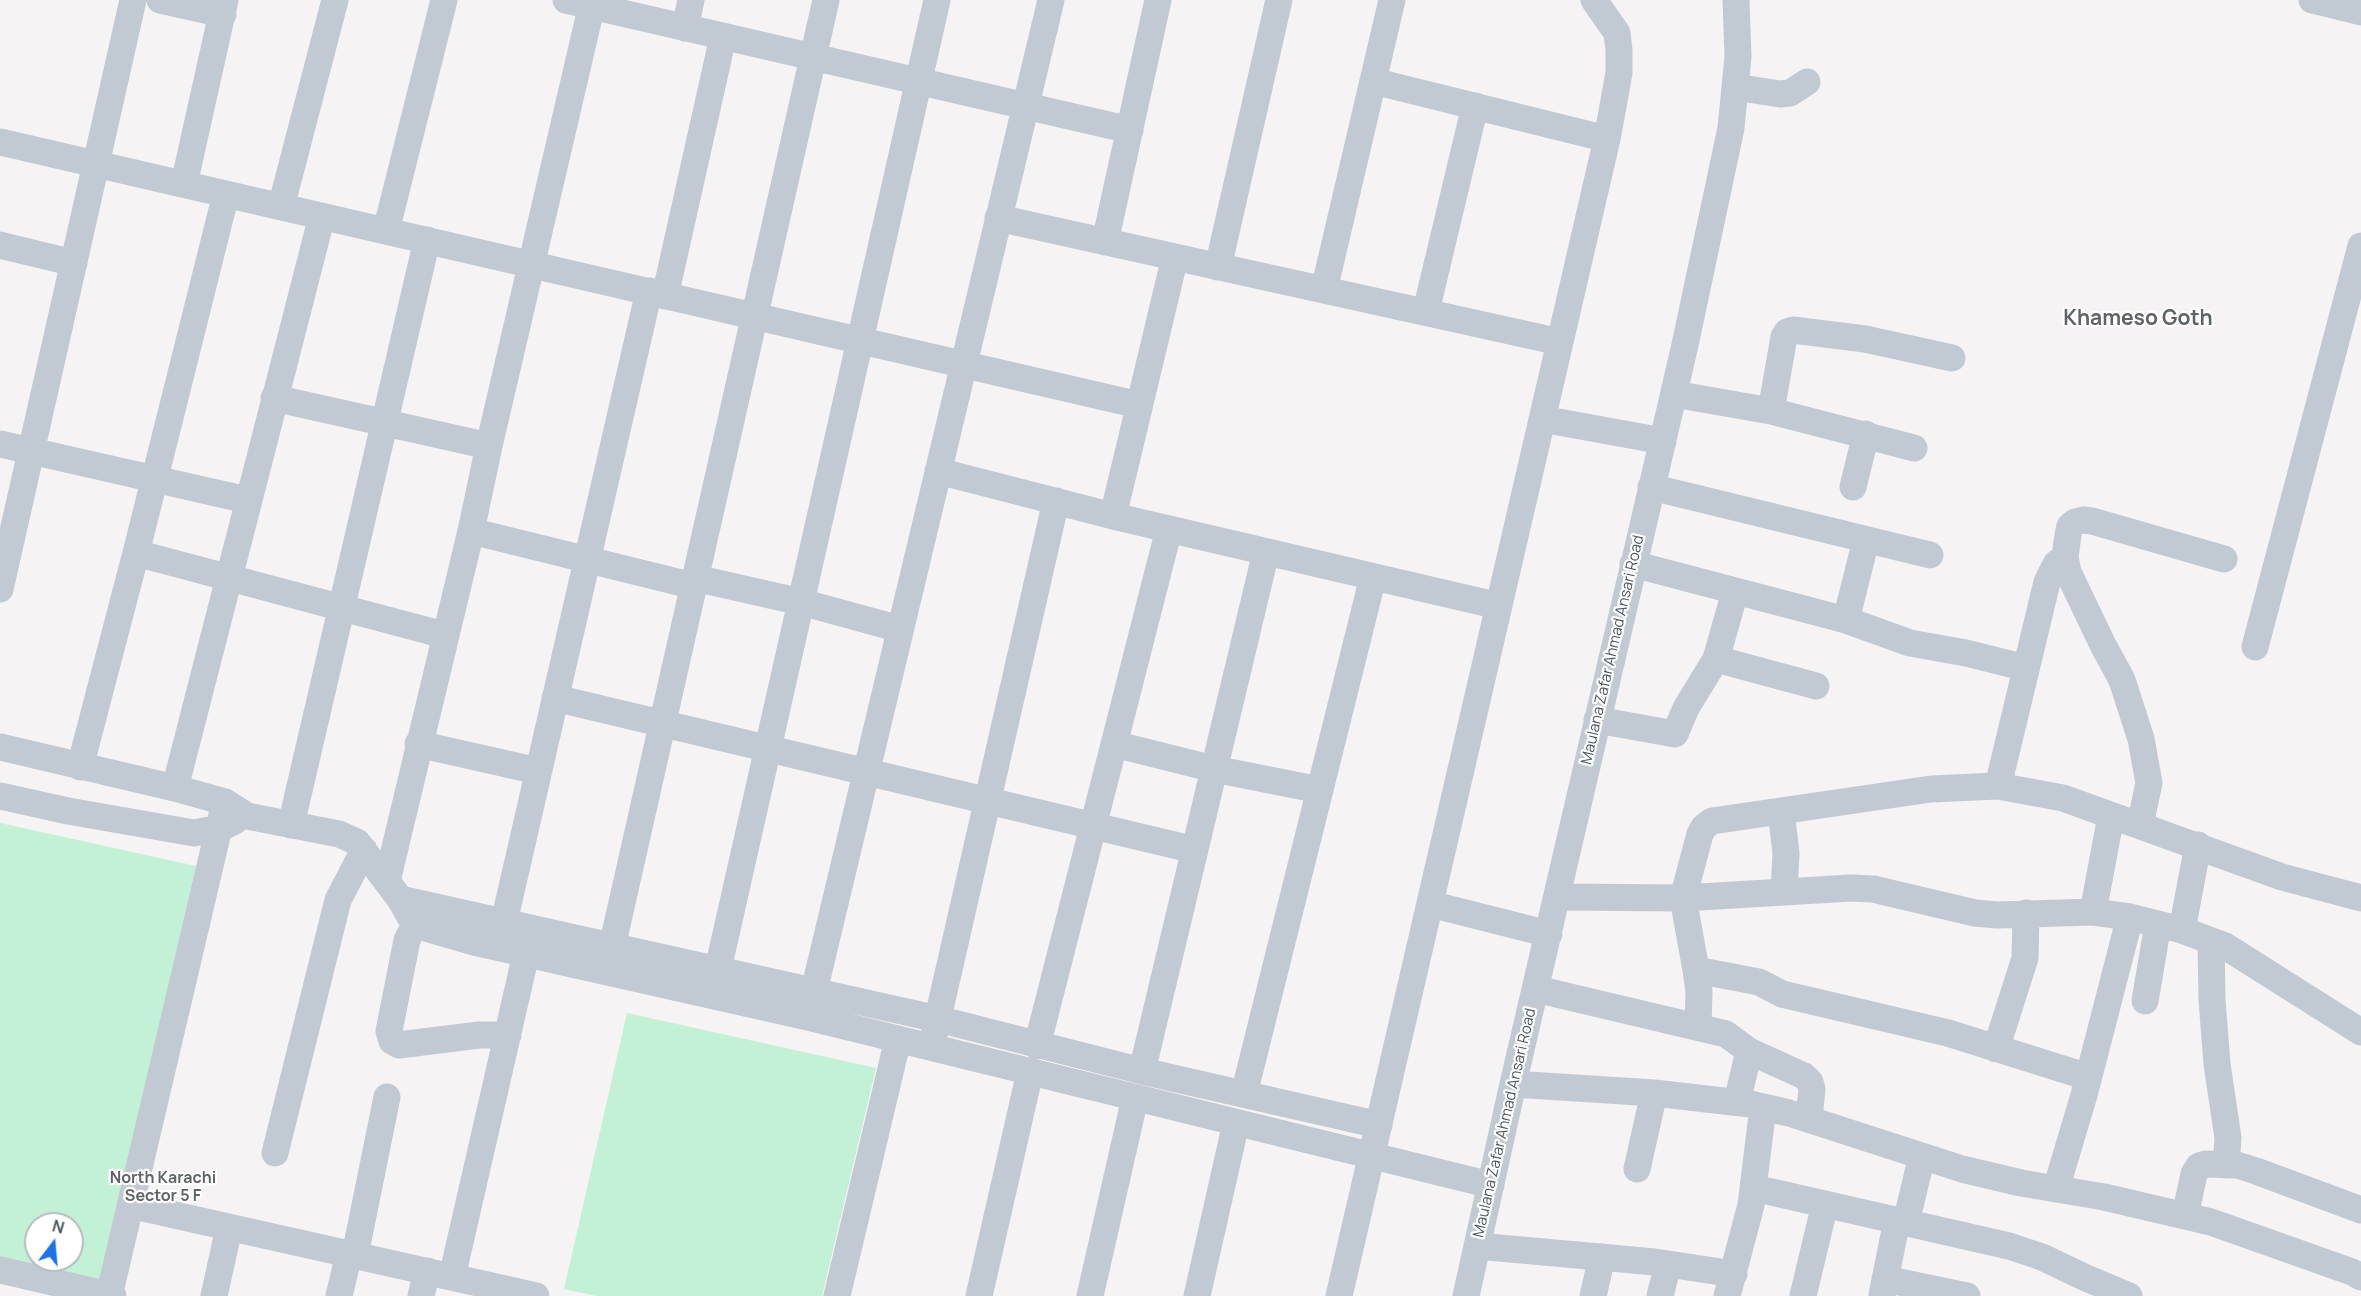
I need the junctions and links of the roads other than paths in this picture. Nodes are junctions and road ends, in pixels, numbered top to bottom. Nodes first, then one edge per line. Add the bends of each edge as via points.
1 (133, 0) edge
2 (160, 0) edge
3 (336, 0) edge
4 (444, 0) edge
5 (691, 0) edge
6 (826, 0) edge
7 (937, 0) edge
8 (1051, 0) edge
9 (1158, 0) edge
10 (1279, 0) edge
11 (1392, 0) edge
12 (1594, 0) edge
13 (1736, 0) edge
14 (2312, 0) edge
15 (584, 2) edge
16 (224, 7) edge
17 (2361, 12) edge
18 (685, 28) junction
19 (723, 37) junction
20 (813, 57) junction
21 (919, 81) junction
22 (1373, 81) junction
23 (1807, 82) dead end
24 (1736, 87) junction
25 (1025, 106) junction
26 (1475, 106) junction
27 (1130, 130) junction
28 (1607, 139) junction
29 (0, 142) edge
30 (96, 164) junction
31 (184, 184) junction
32 (226, 194) junction
33 (281, 207) junction
34 (321, 216) junction
35 (998, 218) junction
36 (386, 231) junction
37 (427, 240) junction
38 (1105, 242) junction
39 (0, 245) edge
40 (2361, 246) edge
41 (1174, 257) junction
42 (74, 262) junction
43 (531, 264) junction
44 (1218, 267) junction
45 (1323, 290) junction
46 (657, 293) junction
47 (1426, 311) junction
48 (755, 316) junction
49 (860, 340) junction
50 (1560, 342) junction
51 (1952, 358) dead end
52 (963, 363) junction
53 (1674, 394) junction
54 (274, 398) junction
55 (1139, 405) junction
56 (1771, 411) junction
57 (1542, 419) junction
58 (384, 422) junction
59 (1866, 434) junction
60 (1663, 441) junction
61 (0, 444) edge
62 (489, 446) junction
63 (1914, 448) dead end
64 (31, 451) junction
65 (938, 471) junction
66 (154, 479) junction
67 (1651, 487) junction
68 (1853, 487) dead end
69 (247, 500) junction
70 (1056, 501) junction
71 (1113, 516) junction
72 (1169, 529) junction
73 (471, 531) junction
74 (1866, 540) junction
75 (1266, 552) junction
76 (136, 553) junction
77 (1930, 555) dead end
78 (2066, 557) junction
79 (2224, 559) dead end
80 (588, 561) junction
81 (1633, 564) junction
82 (1373, 577) junction
83 (227, 578) junction
84 (694, 582) junction
85 (0, 589) edge
86 (1735, 592) junction
87 (801, 602) junction
88 (1499, 606) junction
89 (340, 607) junction
90 (1845, 621) junction
91 (900, 629) junction
92 (444, 635) junction
93 (2255, 647) dead end
94 (1716, 659) junction
95 (2026, 668) junction
96 (1816, 686) dead end
97 (555, 698) junction
98 (1597, 720) junction
99 (662, 724) junction
100 (418, 744) junction
101 (1114, 744) junction
102 (0, 747) edge
103 (768, 749) junction
104 (80, 767) junction
105 (1214, 769) junction
106 (538, 771) junction
107 (866, 772) junction
108 (1998, 786) junction
109 (175, 788) junction
110 (1320, 790) junction
111 (0, 796) edge
112 (988, 801) junction
113 (1781, 811) junction
114 (231, 815) junction
115 (2110, 816) junction
116 (291, 825) junction
117 (1093, 825) junction
118 (2140, 825) junction
119 (2198, 845) junction
120 (364, 850) junction
121 (1195, 850) junction
122 (393, 890) junction
123 (1784, 891) junction
124 (1557, 897) junction
125 (1683, 898) junction
126 (2361, 898) edge
127 (1430, 904) junction
128 (2093, 912) junction
129 (2026, 913) junction
130 (2130, 917) junction
131 (417, 921) junction
132 (504, 922) junction
133 (2170, 927) junction
134 (1549, 934) junction
135 (2211, 941) junction
136 (612, 947) junction
137 (526, 954) junction
138 (718, 969) junction
139 (1696, 970) junction
140 (1536, 989) junction
141 (814, 991) junction
142 (2145, 1001) dead end
143 (938, 1020) junction
144 (1698, 1026) junction
145 (2361, 1032) edge
146 (508, 1035) junction
147 (898, 1039) junction
148 (1037, 1046) junction
149 (931, 1048) junction
150 (1996, 1049) junction
151 (1749, 1051) junction
152 (1143, 1071) junction
153 (1030, 1072) junction
154 (2088, 1077) junction
155 (1513, 1083) junction
156 (1654, 1093) junction
157 (1244, 1094) junction
158 (387, 1097) dead end
159 (1135, 1098) junction
160 (1750, 1105) junction
161 (1809, 1119) junction
162 (1236, 1123) junction
163 (1379, 1125) junction
164 (275, 1153) dead end
165 (1922, 1156) junction
166 (1371, 1157) junction
167 (2226, 1165) junction
168 (1637, 1169) dead end
169 (1491, 1185) junction
170 (1754, 1188) junction
171 (2056, 1189) junction
172 (1825, 1204) junction
173 (130, 1205) junction
174 (2361, 1210) edge
175 (2185, 1216) junction
176 (1901, 1221) junction
177 (229, 1228) junction
178 (1477, 1246) junction
179 (352, 1255) junction
180 (1602, 1257) junction
181 (1668, 1264) junction
182 (2, 1277) edge
183 (2361, 1277) edge
184 (444, 1284) edge
185 (1730, 1285) edge
186 (1883, 1287) edge
187 (111, 1296) edge
188 (214, 1296) edge
189 (339, 1296) edge
190 (536, 1296) edge
191 (837, 1296) edge
192 (979, 1296) edge
193 (1090, 1296) edge
194 (1197, 1296) edge
195 (1339, 1296) edge
196 (1466, 1296) edge
197 (1593, 1296) edge
198 (1660, 1296) edge
199 (1803, 1296) edge
200 (1967, 1296) edge
201 (2130, 1296) edge

1 - 30 street
2 - 16 street
3 - 33 street
4 - 36 street
5 - 18 street
6 - 20 street
7 - 21 street
8 - 25 street
9 - 27 street
10 - 44 street
11 - 22 street
12 - 28 street via 1617,33 1619,50
13 - 24 street, Maulana Zafar Ahmad Ansari Road
14 - 17 street
15 - 18 street
15 - 43 street
16 - 31 street
18 - 19 street
19 - 20 street
19 - 46 street
20 - 21 street
20 - 48 street
21 - 25 street
21 - 49 street
22 - 26 street
22 - 45 street
23 - 24 street via 1790,93 1780,94
24 - 53 street, Maulana Zafar Ahmad Ansari Road via 1731,128
25 - 27 street
25 - 35 street
26 - 28 street
26 - 47 street
27 - 38 street
28 - 50 street
29 - 30 street
30 - 31 street
30 - 42 street
31 - 32 street
32 - 33 street
32 - 66 street
33 - 34 street
34 - 36 street
34 - 54 street
35 - 38 street
35 - 52 street
36 - 37 street
37 - 43 street
37 - 58 street
38 - 41 street
39 - 42 street
40 - 93 street
41 - 44 street
41 - 55 street
42 - 64 street
43 - 46 street
43 - 62 street
44 - 45 street
45 - 47 street
46 - 48 street
46 - 80 street
47 - 50 street
48 - 49 street
48 - 84 street
49 - 52 street
49 - 87 street
50 - 57 street
51 - 56 street via 1865,339 1793,330 1784,337
52 - 55 street
52 - 65 street
53 - 56 street
53 - 60 street, Maulana Zafar Ahmad Ansari Road
54 - 58 street
54 - 69 street
55 - 71 street
56 - 59 street
57 - 60 street
57 - 88 street
58 - 62 street
58 - 89 street
59 - 63 street
59 - 68 street
60 - 67 street, Maulana Zafar Ahmad Ansari Road
61 - 64 street
62 - 73 street
64 - 66 street
64 - 85 street
65 - 70 street
65 - 91 street
66 - 69 street
66 - 76 street
67 - 74 street
67 - 81 street, Maulana Zafar Ahmad Ansari Road
69 - 83 street
70 - 71 street
70 - 112 street
71 - 72 street
72 - 75 street
72 - 101 street
73 - 80 street
73 - 92 street
74 - 77 street
74 - 90 street
75 - 82 street
75 - 105 street
76 - 83 street
76 - 104 street
78 - 79 street via 2070,526 2083,520
78 - 95 street via 2055,564 2047,582
78 - 118 street via 2080,599 2122,680 2141,739 2149,783
80 - 84 street
80 - 97 street
81 - 86 street
81 - 98 street, Maulana Zafar Ahmad Ansari Road
82 - 88 street
82 - 110 street
83 - 89 street
83 - 109 street
84 - 87 street
84 - 99 street
86 - 90 street
86 - 94 street
87 - 91 street
87 - 103 street
88 - 127 street
89 - 92 street
89 - 116 street
90 - 95 street via 1910,643
91 - 107 street
92 - 100 street
94 - 96 street
94 - 98 street via 1675,734
95 - 108 street
97 - 99 street
97 - 106 street
98 - 124 street, Maulana Zafar Ahmad Ansari Road
99 - 103 street
99 - 136 street
100 - 106 street
100 - 122 street
101 - 105 street
101 - 117 street
102 - 104 street
103 - 107 street
103 - 138 street
104 - 109 street
105 - 110 street
105 - 121 street
106 - 132 street
107 - 112 street
107 - 141 street
108 - 113 street via 1930,789
108 - 115 street via 2063,798
109 - 114 street
110 - 157 street
111 - 114 street via 194,833
112 - 117 street
112 - 143 street
113 - 123 street via 1786,853
113 - 125 street via 1712,821 1704,827
114 - 116 street
114 - 173 street
115 - 118 street
115 - 128 street
116 - 120 street via 339,834
117 - 121 street
117 - 148 street
118 - 119 street
119 - 126 street via 2282,877
119 - 133 street
120 - 122 street
120 - 164 street via 338,900
121 - 152 street
122 - 131 street via 410,917
122 - 132 street
123 - 125 street
123 - 129 street via 1873,889 1975,913
124 - 125 street
124 - 134 street, Maulana Zafar Ahmad Ansari Road
125 - 139 street
127 - 134 street
127 - 163 street
128 - 129 street
128 - 130 street
129 - 150 street via 2025,958
130 - 133 street
130 - 154 street
131 - 137 street via 429,929
131 - 146 street via 407,940 389,1031 392,1041 399,1045
132 - 136 street
133 - 135 street
133 - 142 street
134 - 140 street, Maulana Zafar Ahmad Ansari Road
135 - 145 street
135 - 167 street
136 - 138 street
137 - 146 street
137 - 147 street
138 - 141 street
139 - 144 street
139 - 150 street via 1759,982 1782,994 1948,1033
140 - 144 street
140 - 155 street, Maulana Zafar Ahmad Ansari Road
141 - 143 street
143 - 148 street
143 - 149 street
144 - 151 street via 1726,1034
146 - 184 street
147 - 149 street
147 - 191 street
148 - 152 street
149 - 153 street
150 - 154 street
151 - 160 street
151 - 161 street via 1810,1082
152 - 157 street
153 - 159 street
153 - 192 street
154 - 171 street
155 - 156 street
155 - 169 street, Maulana Zafar Ahmad Ansari Road
156 - 160 street
156 - 168 street
157 - 163 street
158 - 179 street
159 - 162 street
159 - 193 street
160 - 161 street
160 - 170 street
161 - 165 street
162 - 166 street
162 - 194 street
163 - 166 street
165 - 171 street via 1962,1169
165 - 176 street
166 - 169 street
166 - 195 street
167 - 174 street via 2256,1171
167 - 175 street via 2199,1166
169 - 178 street, Maulana Zafar Ahmad Ansari Road
170 - 172 street
170 - 185 street
171 - 175 street
172 - 176 street
172 - 199 street
173 - 177 street
173 - 187 street
175 - 183 street
176 - 186 street
176 - 201 street via 2009,1246
177 - 179 street
177 - 188 street
178 - 180 street
178 - 196 street, Maulana Zafar Ahmad Ansari Road
179 - 184 street
179 - 189 street
180 - 181 street
180 - 197 street
181 - 185 street
181 - 198 street
182 - 187 street
184 - 190 street
186 - 200 street

